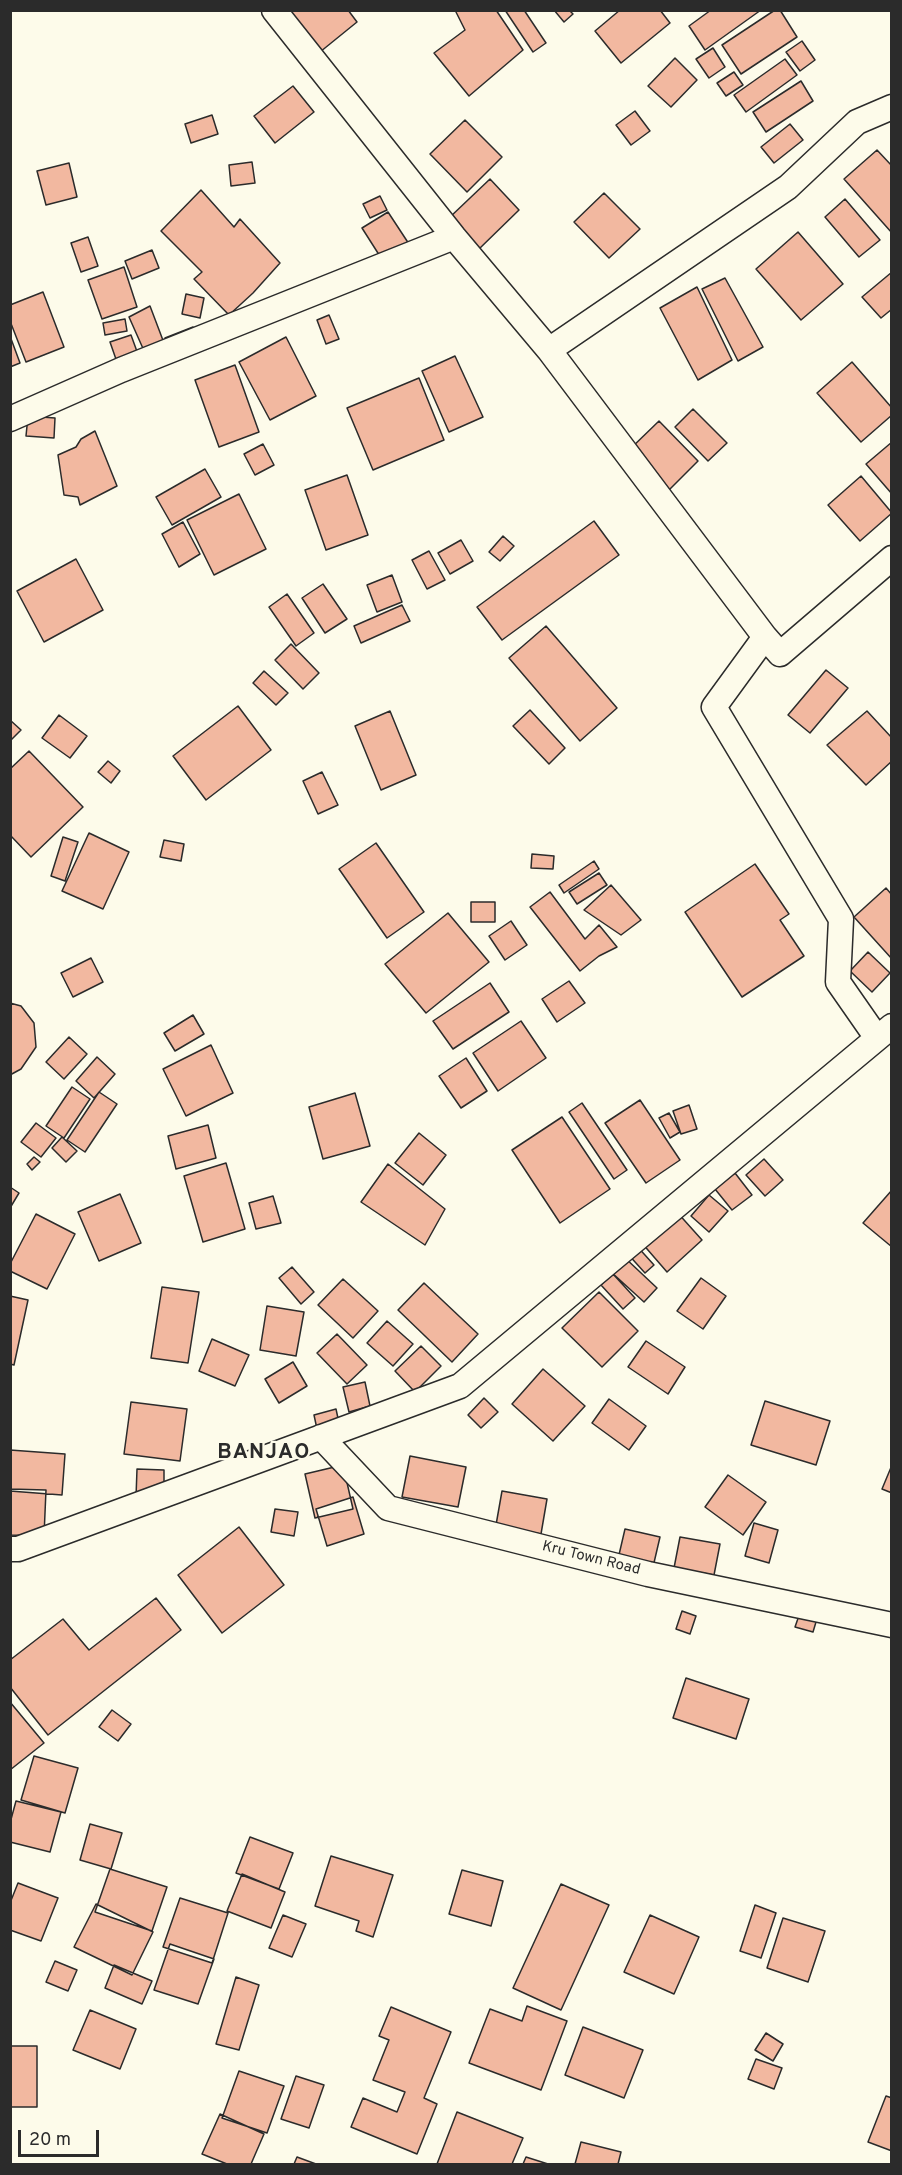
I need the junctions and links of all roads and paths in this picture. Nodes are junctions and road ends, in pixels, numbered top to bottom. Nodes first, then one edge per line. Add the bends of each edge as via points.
1 (274, 10) edge
2 (891, 107) edge
3 (454, 237) junction
4 (549, 350) junction
5 (10, 419) edge
6 (891, 558) edge
7 (765, 637) junction
8 (884, 1032) edge
9 (321, 1437) junction
10 (10, 1549) edge
11 (891, 1625) edge

1 - 3 street
2 - 4 street via 857,122 788,187
3 - 4 street
3 - 5 street via 121,370
4 - 7 street
6 - 7 street via 780,654
7 - 8 street via 714,707 841,919 838,982
8 - 9 street via 460,1386
9 - 10 street
9 - 11 street, Kru Town Road via 388,1508 648,1574

